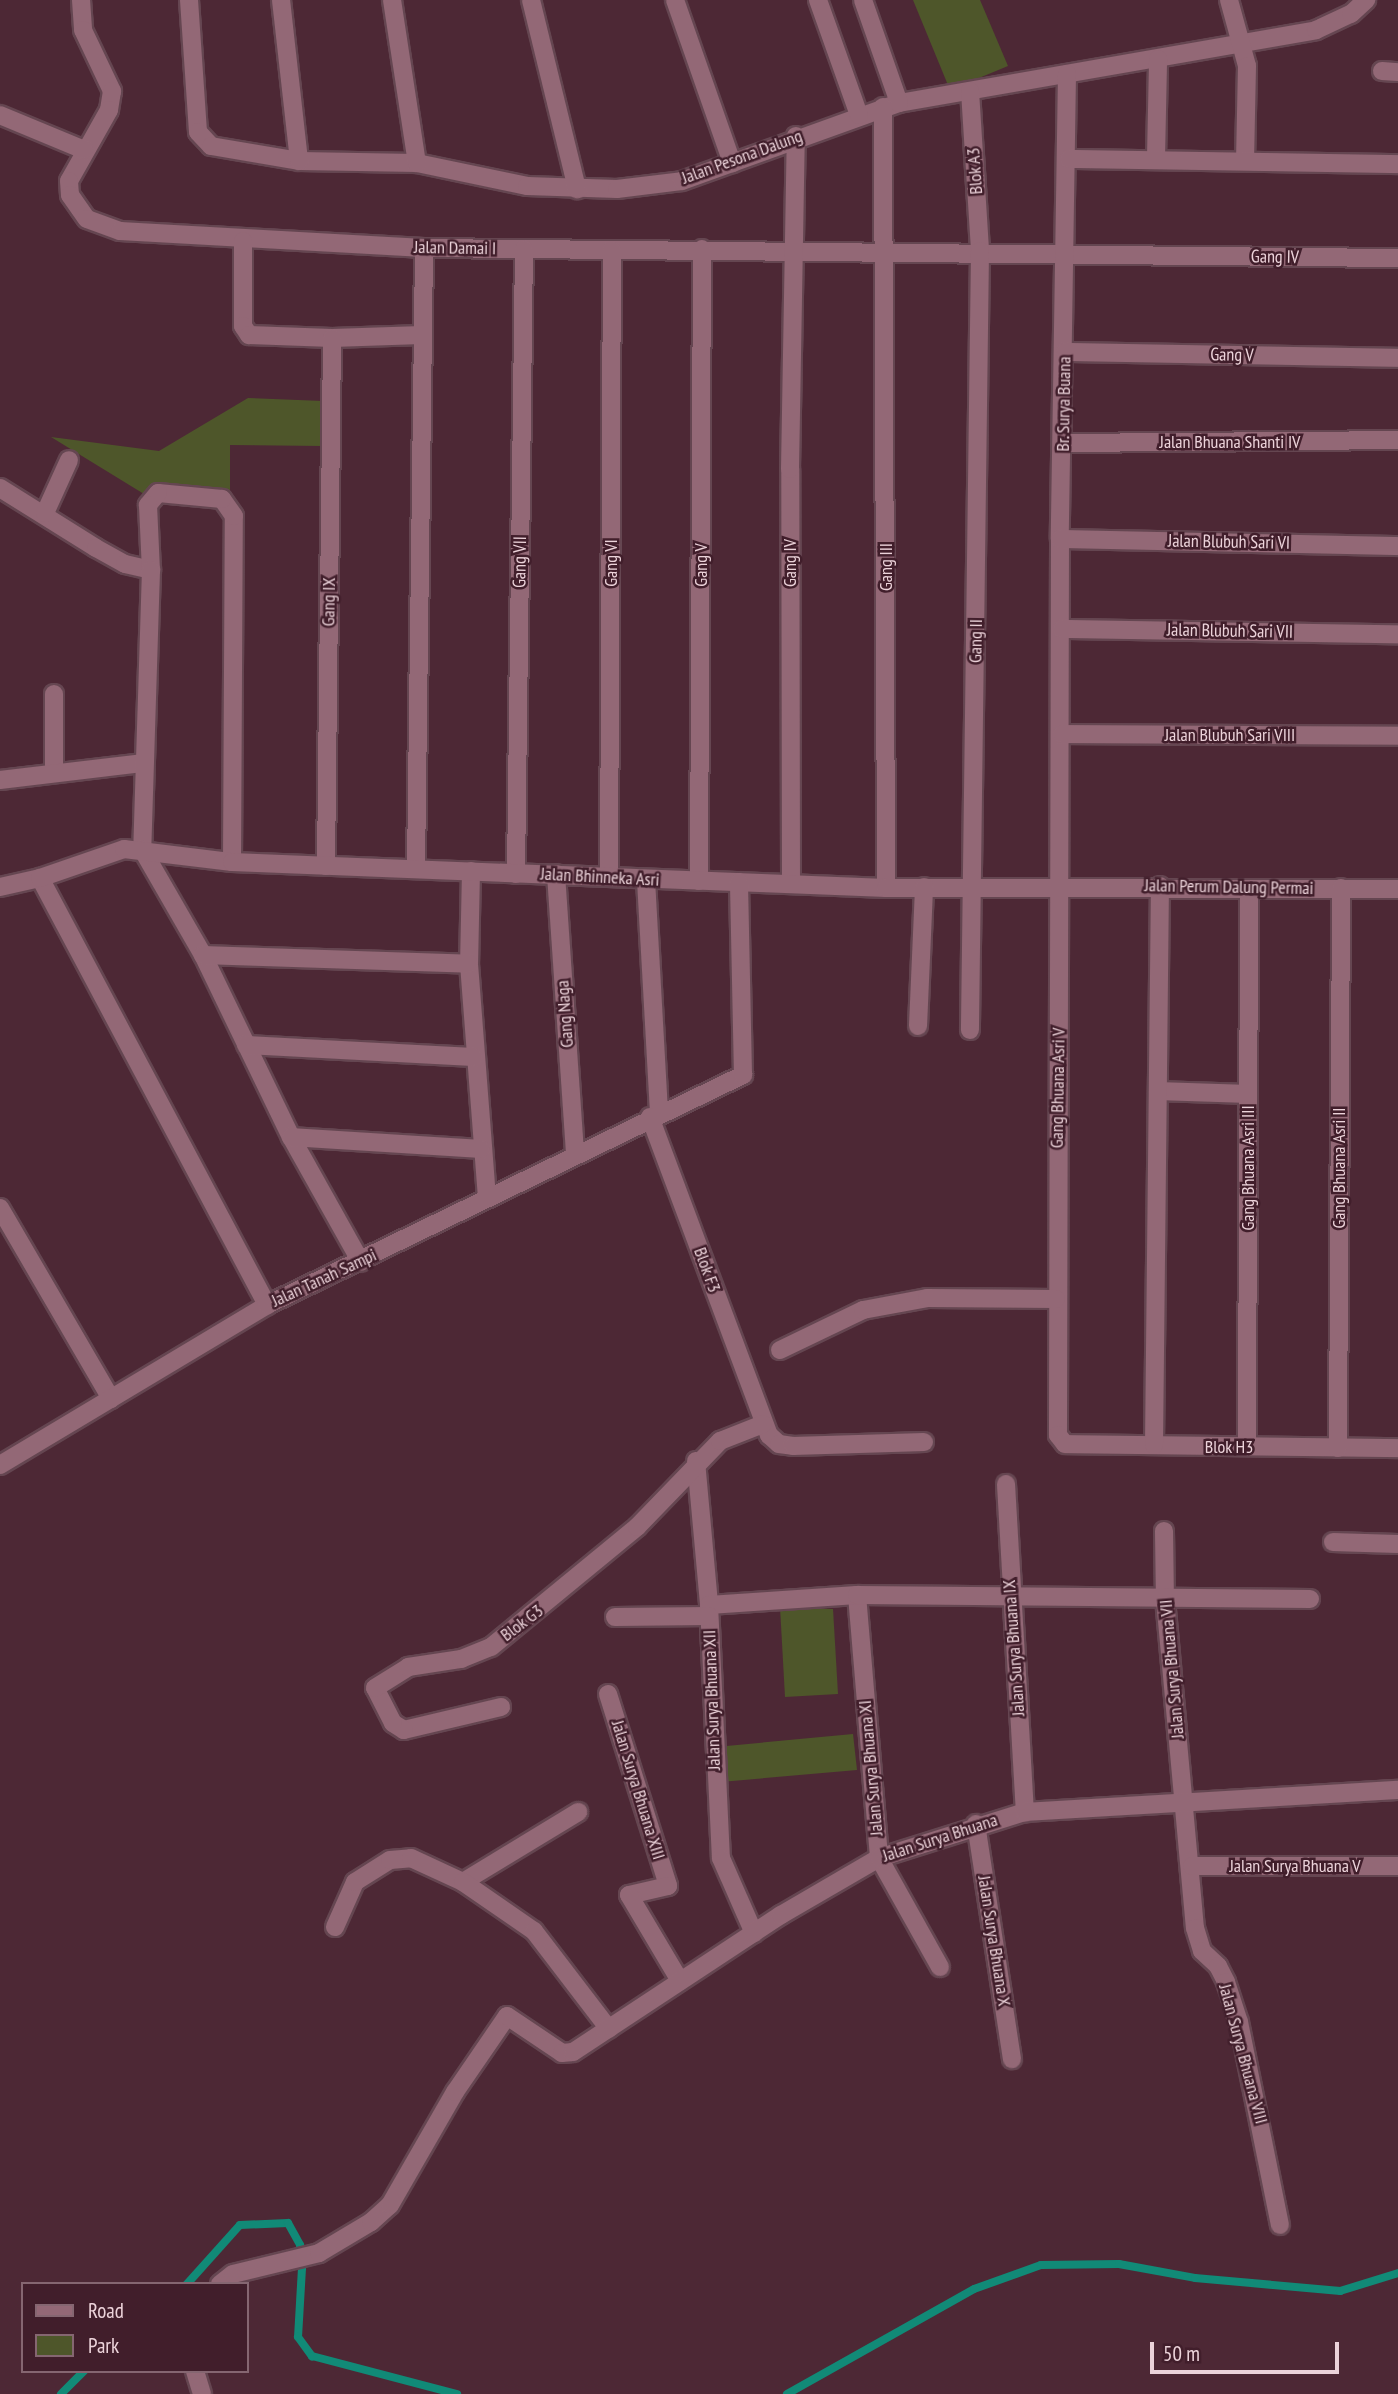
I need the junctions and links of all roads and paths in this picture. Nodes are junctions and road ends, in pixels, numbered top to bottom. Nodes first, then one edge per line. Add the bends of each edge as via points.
1 (81, 0) edge
2 (189, 0) edge
3 (281, 0) edge
4 (392, 0) edge
5 (531, 0) edge
6 (675, 0) edge
7 (818, 0) edge
8 (863, 0) edge
9 (1229, 0) edge
10 (1366, 0) edge
11 (1243, 45) junction
12 (1158, 58) junction
13 (1067, 74) junction
14 (970, 91) junction
15 (891, 105) junction
16 (0, 115) edge
17 (859, 115) junction
18 (796, 136) junction
19 (84, 150) junction
20 (1156, 158) junction
21 (1069, 159) junction
22 (1245, 160) junction
23 (299, 161) junction
24 (417, 163) junction
25 (732, 163) junction
26 (1398, 164) edge
27 (577, 189) junction
28 (243, 240) junction
29 (794, 247) junction
30 (424, 248) junction
31 (524, 249) junction
32 (702, 249) junction
33 (886, 249) junction
34 (612, 250) junction
35 (979, 252) junction
36 (1068, 255) junction
37 (1398, 258) edge
38 (422, 335) junction
39 (332, 338) junction
40 (1065, 352) junction
41 (1398, 358) edge
42 (1398, 440) edge
43 (1063, 443) junction
44 (69, 460) dead end
45 (0, 488) edge
46 (45, 513) junction
47 (1060, 539) junction
48 (1398, 546) edge
49 (151, 570) junction
50 (1062, 629) junction
51 (1398, 634) edge
52 (54, 694) dead end
53 (1062, 734) junction
54 (1398, 736) edge
55 (142, 763) junction
56 (54, 771) junction
57 (0, 780) edge
58 (142, 849) junction
59 (232, 863) junction
60 (326, 866) junction
61 (416, 869) junction
62 (471, 871) junction
63 (516, 874) junction
64 (556, 874) junction
65 (609, 877) junction
66 (40, 878) junction
67 (646, 880) junction
68 (699, 881) junction
69 (739, 882) junction
70 (791, 882) junction
71 (1060, 885) junction
72 (1160, 886) junction
73 (0, 887) edge
74 (925, 887) junction
75 (886, 888) junction
76 (973, 888) junction
77 (1341, 888) junction
78 (1249, 889) junction
79 (1398, 890) edge
80 (203, 955) junction
81 (469, 964) junction
82 (918, 1026) dead end
83 (970, 1030) dead end
84 (246, 1045) junction
85 (474, 1057) junction
86 (1158, 1091) junction
87 (1248, 1094) junction
88 (654, 1114) junction
89 (291, 1137) junction
90 (481, 1149) junction
91 (575, 1154) junction
92 (487, 1198) junction
93 (0, 1208) edge
94 (361, 1262) junction
95 (1056, 1298) junction
96 (267, 1305) junction
97 (780, 1350) dead end
98 (111, 1399) junction
99 (763, 1424) junction
100 (1060, 1441) joint
101 (924, 1442) dead end
102 (1154, 1445) junction
103 (1247, 1446) junction
104 (1338, 1448) junction
105 (1398, 1448) edge
106 (696, 1461) junction
107 (0, 1465) edge
108 (1006, 1484) dead end
109 (1164, 1531) dead end
110 (1333, 1542) dead end
111 (1398, 1544) edge
112 (1010, 1594) junction
113 (857, 1595) junction
114 (1165, 1599) junction
115 (1310, 1599) dead end
116 (709, 1610) junction
117 (615, 1617) dead end
118 (608, 1694) dead end
119 (501, 1707) dead end
120 (1398, 1790) edge
121 (1183, 1805) junction
122 (578, 1812) dead end
123 (1025, 1812) junction
124 (976, 1824) junction
125 (879, 1858) junction
126 (1192, 1866) junction
127 (1398, 1866) edge
128 (463, 1882) junction
129 (335, 1927) dead end
130 (754, 1933) junction
131 (940, 1967) dead end
132 (680, 1981) junction
133 (609, 2029) junction
134 (1012, 2059) dead end
135 (1280, 2225) dead end
136 (223, 2282) edge
137 (196, 2373) edge
138 (201, 2394) edge

1 - 19 street, Jalan Damai I via 83,30 112,91 110,110
2 - 23 street, Jalan Pesona Dalung via 198,132 203,140 223,149
3 - 23 street
4 - 24 street
5 - 27 street
6 - 25 street
7 - 17 street
8 - 15 street, Gang III
9 - 11 street
10 - 11 street, Jalan Pesona Dalung via 1351,14 1316,30
11 - 12 street, Jalan Pesona Dalung
11 - 22 street
12 - 13 street, Jalan Pesona Dalung
12 - 20 street
13 - 14 street, Jalan Pesona Dalung
13 - 21 street, Br. Surya Buana
14 - 15 street, Jalan Pesona Dalung
14 - 35 street, Blok A3
15 - 17 street, Jalan Pesona Dalung
15 - 33 street, Gang III
16 - 19 street
17 - 18 street, Jalan Pesona Dalung
18 - 25 street, Jalan Pesona Dalung
18 - 29 street, Gang IV
19 - 28 street, Jalan Damai I via 69,181 70,194 87,219 98,226 120,232
20 - 21 street
20 - 22 street
21 - 36 street, Br. Surya Buana
22 - 26 street
23 - 24 street, Jalan Pesona Dalung
24 - 27 street, Jalan Pesona Dalung via 527,186
25 - 27 street, Jalan Pesona Dalung via 682,181 617,190
28 - 30 street, Jalan Damai I
28 - 39 street via 245,332
29 - 32 street, Jalan Damai I
29 - 33 street, Jalan Damai I
29 - 70 street, Gang IV
30 - 31 street, Jalan Damai I
30 - 38 street
31 - 34 street, Jalan Damai I
31 - 63 street, Gang VII
32 - 34 street, Jalan Damai I
32 - 68 street, Gang V
33 - 35 street, Jalan Damai I
33 - 75 street, Gang III
34 - 65 street, Gang VI
35 - 36 street, Jalan Damai I
35 - 76 street, Gang II
36 - 37 street, Gang IV
36 - 40 street, Br. Surya Buana
38 - 39 street
38 - 61 street
39 - 60 street, Gang IX
40 - 41 street, Gang V
40 - 43 street, Br. Surya Buana
42 - 43 street, Jalan Bhuana Shanti IV
43 - 47 street, Br. Surya Buana
44 - 46 street
45 - 46 street
46 - 49 street via 125,564
47 - 48 street, Jalan Blubuh Sari VI
47 - 50 street, Br. Surya Buana
49 - 55 street
49 - 59 street via 148,505 153,494 228,502 234,516
50 - 51 street, Jalan Blubuh Sari VII
50 - 53 street, Br. Surya Buana
52 - 56 street
53 - 54 street, Jalan Blubuh Sari VIII
53 - 71 street, Gang Bhuana Asri V
55 - 56 street
55 - 58 street
56 - 57 street
58 - 59 street, Jalan Bhinneka Asri
58 - 66 street, Jalan Bhinneka Asri via 124,849
58 - 80 street
59 - 60 street, Jalan Bhinneka Asri
60 - 61 street, Jalan Bhinneka Asri
61 - 62 street, Jalan Bhinneka Asri
62 - 63 street, Jalan Bhinneka Asri
62 - 81 street
63 - 64 street, Jalan Bhinneka Asri
64 - 65 street, Jalan Bhinneka Asri
64 - 91 street, Gang Naga
65 - 67 street, Jalan Bhinneka Asri
66 - 73 street, Jalan Bhinneka Asri
66 - 96 street
67 - 68 street, Jalan Bhinneka Asri
67 - 88 street, Blok F3
68 - 69 street, Jalan Bhinneka Asri
69 - 70 street, Jalan Bhinneka Asri
69 - 88 street, Jalan Tanah Sampi via 745,1072
70 - 75 street, Jalan Bhinneka Asri
71 - 72 street, Jalan Perum Dalung Permai
71 - 76 street, Jalan Bhinneka Asri
71 - 95 street, Gang Bhuana Asri V
72 - 78 street, Jalan Perum Dalung Permai
72 - 86 street
74 - 75 street, Jalan Bhinneka Asri
74 - 76 street, Jalan Bhinneka Asri
74 - 82 street
76 - 83 street, Gang II
77 - 78 street, Jalan Perum Dalung Permai
77 - 79 street, Jalan Perum Dalung Permai
77 - 104 street, Gang Bhuana Asri II
78 - 87 street, Gang Bhuana Asri III
80 - 81 street
80 - 84 street
81 - 85 street
84 - 85 street
84 - 89 street
85 - 90 street
86 - 87 street
86 - 102 street
87 - 103 street, Gang Bhuana Asri III
88 - 91 street, Jalan Tanah Sampi
88 - 99 street, Blok F3
89 - 90 street
89 - 94 street
90 - 92 street
91 - 92 street, Jalan Tanah Sampi
92 - 94 street, Jalan Tanah Sampi
93 - 98 street
94 - 96 street, Jalan Tanah Sampi
95 - 97 street via 927,1298 863,1310
95 - 100 street, Gang Bhuana Asri V
96 - 98 street, Jalan Tanah Sampi
98 - 107 street, Jalan Tanah Sampi
99 - 101 street via 774,1441 785,1445
99 - 106 street, Blok G3 via 729,1436
100 - 102 street, Blok H3
102 - 103 street, Blok H3
103 - 104 street, Blok H3
104 - 105 street, Blok H3
106 - 116 street, Jalan Surya Bhuana XII
106 - 119 street, Blok G3 via 637,1527 491,1647 461,1660 408,1667 375,1688 393,1723 404,1730
108 - 112 street, Jalan Surya Bhuana IX
109 - 114 street, Jalan Surya Bhuana VII
110 - 111 street
112 - 113 street
112 - 114 street
112 - 123 street, Jalan Surya Bhuana IX
113 - 116 street
113 - 125 street, Jalan Surya Bhuana XI
114 - 115 street
114 - 121 street, Jalan Surya Bhuana VII
116 - 117 street
116 - 130 street, Jalan Surya Bhuana XII via 720,1858
118 - 132 street, Jalan Surya Bhuana XIII via 668,1886 629,1895
120 - 121 street, Jalan Surya Bhuana
121 - 123 street, Jalan Surya Bhuana
121 - 126 street, Jalan Surya Bhuana VIII
122 - 128 street
123 - 124 street, Jalan Surya Bhuana
124 - 125 street, Jalan Surya Bhuana
124 - 134 street, Jalan Surya Bhuana X
125 - 130 street, Jalan Surya Bhuana
125 - 131 street, Jalan Surya Bhuana XI
126 - 127 street, Jalan Surya Bhuana V
126 - 135 street, Jalan Surya Bhuana VIII via 1195,1928 1202,1951 1219,1966 1239,2022
128 - 129 street via 411,1858 390,1860 348,1889
128 - 133 street via 534,1931
130 - 132 street, Jalan Surya Bhuana
132 - 133 street, Jalan Surya Bhuana
133 - 136 street, Jalan Surya Bhuana via 566,2054 507,2017 454,2092 390,2205 371,2222 318,2253 233,2274
137 - 138 street

